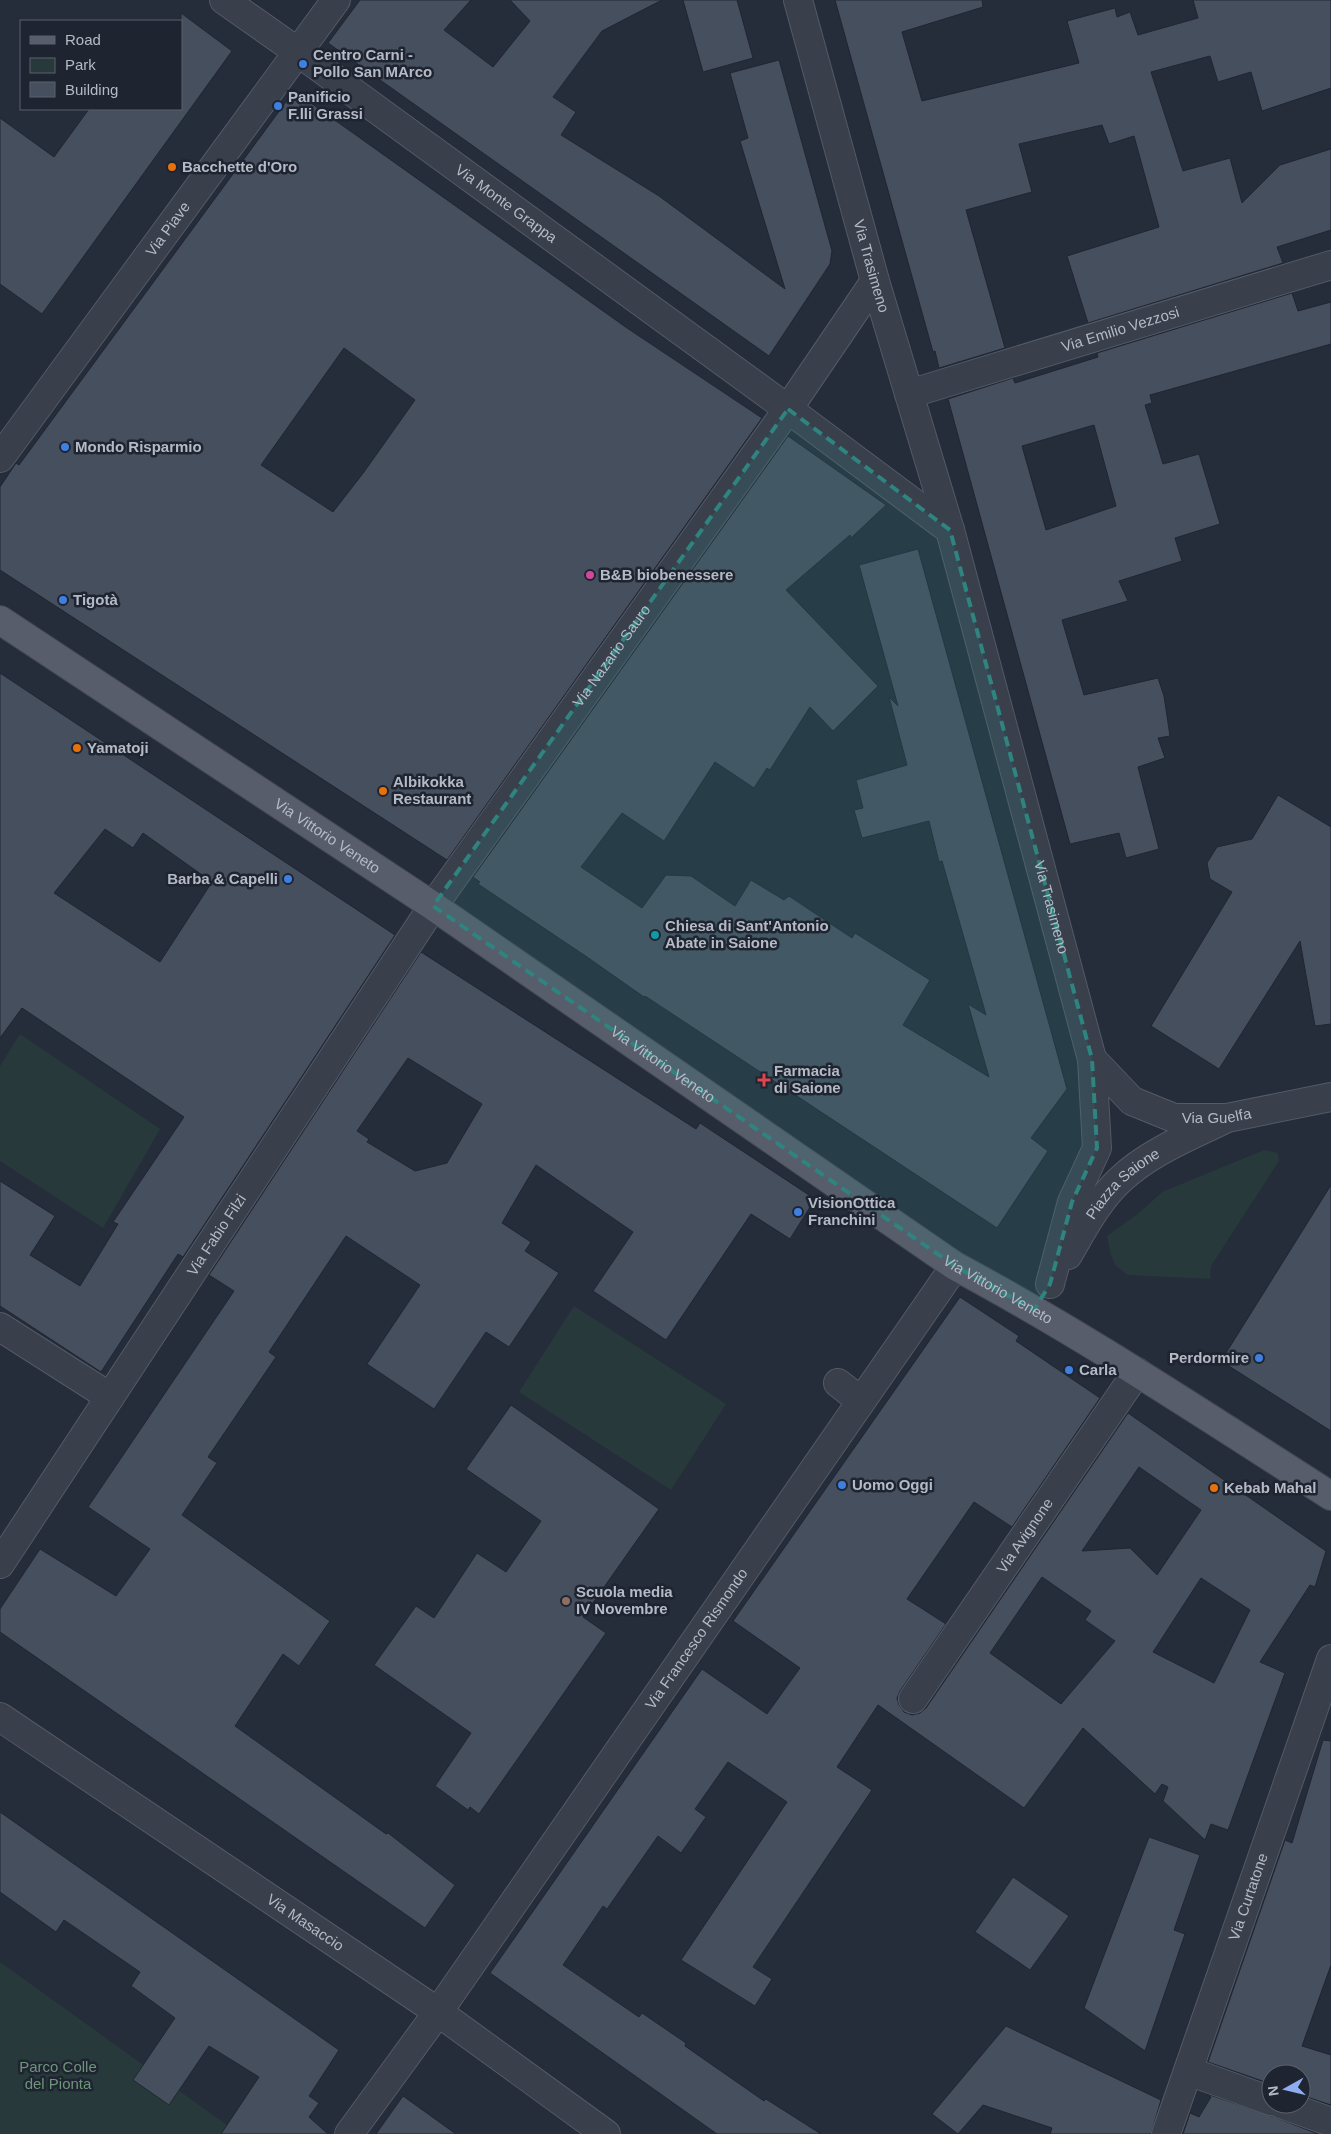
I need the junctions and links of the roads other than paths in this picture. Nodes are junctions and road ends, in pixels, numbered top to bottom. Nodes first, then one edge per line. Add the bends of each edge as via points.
1 (224, 0) edge
2 (336, 0) edge
3 (798, 0) edge
4 (298, 52) junction
5 (1331, 264) edge
6 (875, 281) junction
7 (909, 394) junction
8 (788, 409) junction
9 (0, 458) edge
10 (950, 530) junction
11 (0, 620) edge
12 (433, 906) junction
13 (1092, 1060) junction
14 (1331, 1097) edge
15 (1227, 1118) junction
16 (955, 1266) junction
17 (1050, 1284) junction
18 (1034, 1310) junction
19 (0, 1327) edge
20 (1137, 1372) junction
21 (838, 1383) dead end
22 (110, 1397) junction
23 (861, 1402) junction
24 (1331, 1496) edge
25 (0, 1564) edge
26 (1331, 1659) edge
27 (913, 1699) dead end
28 (0, 1717) edge
29 (438, 2012) junction
30 (1188, 2072) junction
31 (1261, 2098) edge
32 (1309, 2114) edge
33 (1331, 2122) edge
34 (349, 2134) edge
35 (606, 2134) edge
36 (1166, 2134) edge

1 - 4 street, Via Monte Grappa
2 - 4 street, Via Piave
3 - 6 street, Via Trasimeno
4 - 8 street, Via Monte Grappa
4 - 9 street, Via Piave
5 - 7 street, Via Emilio Vezzosi
6 - 7 street, Via Trasimeno
6 - 8 street, Via Nazario Sauro
7 - 10 street, Via Trasimeno
8 - 10 street
8 - 12 street, Via Nazario Sauro
10 - 13 street, Via Trasimeno
11 - 12 main road, Via Vittorio Veneto
12 - 16 main road, Via Vittorio Veneto
12 - 22 street, Via Fabio Filzi
13 - 15 street, Via Guelfa via 1132,1101 1174,1118
13 - 17 street, Via Trasimeno via 1097,1148 1072,1202
14 - 15 street, Via Guelfa
15 - 17 street, Piazza Saione via 1162,1149 1120,1180 1090,1216
16 - 18 main road, Via Vittorio Veneto
16 - 23 street, Via Francesco Rismondo
17 - 18 street, Piazza Saione
18 - 20 main road, Via Vittorio Veneto
19 - 22 street
20 - 24 main road, Via Vittorio Veneto
20 - 27 street, Via Avignone
21 - 23 street
22 - 25 street, Via Fabio Filzi
23 - 29 street, Via Francesco Rismondo
26 - 30 street, Via Curtatone
28 - 29 street, Via Masaccio
29 - 34 street, Via Francesco Rismondo
29 - 35 street, Via Masaccio
30 - 31 street
30 - 36 street, Via Curtatone
32 - 33 street

